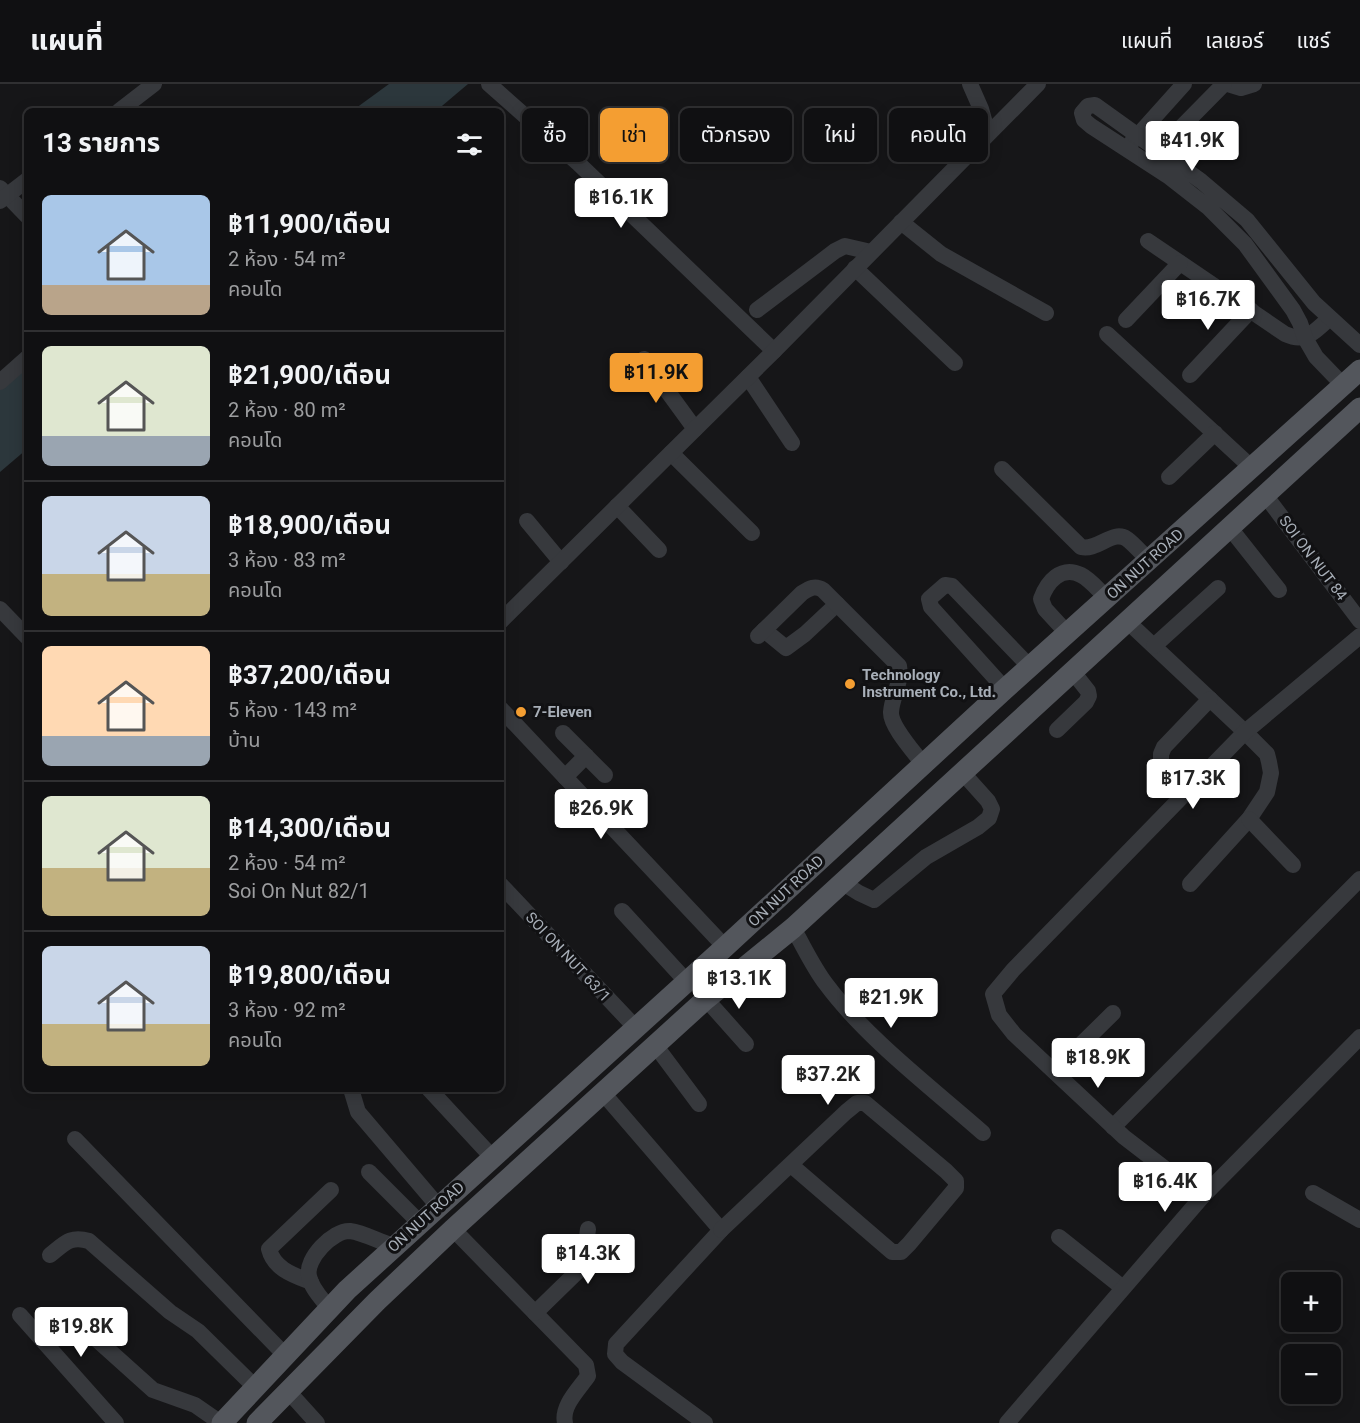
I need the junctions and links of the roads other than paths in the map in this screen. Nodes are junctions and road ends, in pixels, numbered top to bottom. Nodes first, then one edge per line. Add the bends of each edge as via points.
1 (154, 84) edge
2 (489, 84) edge
3 (970, 84) edge
4 (1038, 84) edge
5 (1184, 84) edge
6 (1254, 84) edge
7 (1222, 85) edge
8 (123, 108) edge
9 (981, 108) edge
10 (988, 134) edge
11 (1138, 135) junction
12 (1127, 149) junction
13 (1153, 157) junction
14 (960, 162) edge
15 (24, 182) edge
16 (2, 195) edge
17 (24, 213) edge
18 (901, 222) junction
19 (1258, 232) junction
20 (1148, 241) dead end
21 (1245, 244) junction
22 (871, 252) junction
23 (1180, 263) junction
24 (855, 268) junction
25 (757, 310) dead end
26 (1251, 310) junction
27 (1046, 313) dead end
28 (1330, 318) junction
29 (1126, 320) dead end
30 (1107, 334) dead end
31 (1305, 338) junction
32 (1360, 345) edge
33 (774, 351) junction
34 (645, 358) dead end
35 (24, 361) edge
36 (955, 363) dead end
37 (1360, 369) edge
38 (1190, 375) dead end
39 (748, 377) junction
40 (0, 382) edge
41 (1342, 384) junction
42 (1360, 408) edge
43 (695, 429) junction
44 (1215, 433) junction
45 (792, 443) dead end
46 (671, 453) junction
47 (1251, 467) junction
48 (1002, 469) dead end
49 (1169, 477) dead end
50 (1266, 495) junction
51 (617, 506) junction
52 (527, 521) dead end
53 (1230, 528) junction
54 (752, 533) dead end
55 (659, 550) dead end
56 (1149, 560) junction
57 (561, 562) junction
58 (1218, 588) dead end
59 (1279, 590) dead end
60 (1107, 598) junction
61 (837, 604) junction
62 (0, 609) edge
63 (504, 618) edge
64 (1360, 621) edge
65 (1128, 622) junction
66 (24, 634) edge
67 (1068, 634) junction
68 (1360, 636) edge
69 (1154, 646) junction
70 (1029, 667) junction
71 (1073, 672) junction
72 (1005, 689) junction
73 (1210, 699) junction
74 (504, 712) edge
75 (973, 719) junction
76 (1057, 730) dead end
77 (1245, 732) junction
78 (563, 733) dead end
79 (994, 743) junction
80 (586, 756) junction
81 (923, 765) junction
82 (963, 772) junction
83 (1161, 772) dead end
84 (605, 776) dead end
85 (565, 777) junction
86 (1249, 819) junction
87 (1293, 865) dead end
88 (1360, 879) edge
89 (843, 883) junction
90 (1190, 884) dead end
91 (504, 888) edge
92 (622, 911) dead end
93 (793, 928) junction
94 (726, 947) junction
95 (745, 968) junction
96 (687, 982) junction
97 (706, 999) junction
98 (1113, 1013) dead end
99 (636, 1028) junction
100 (1360, 1037) edge
101 (746, 1044) dead end
102 (655, 1046) junction
103 (1054, 1071) junction
104 (352, 1092) edge
105 (432, 1092) edge
106 (603, 1093) junction
107 (699, 1104) dead end
108 (1113, 1127) junction
109 (983, 1133) dead end
110 (75, 1139) dead end
111 (492, 1157) junction
112 (790, 1165) junction
113 (369, 1172) dead end
114 (331, 1190) dead end
115 (1313, 1192) dead end
116 (1202, 1197) junction
117 (438, 1206) junction
118 (1360, 1220) edge
119 (420, 1223) junction
120 (453, 1229) junction
121 (588, 1229) dead end
122 (722, 1230) junction
123 (1059, 1237) dead end
124 (394, 1246) junction
125 (50, 1255) dead end
126 (311, 1282) junction
127 (1123, 1288) junction
128 (329, 1308) junction
129 (535, 1313) junction
130 (20, 1315) dead end
131 (94, 1337) dead end
132 (284, 1354) junction
133 (255, 1387) junction
134 (288, 1390) junction
135 (117, 1423) edge
136 (221, 1423) edge
137 (257, 1423) edge
138 (317, 1423) edge
139 (565, 1423) edge
140 (705, 1423) edge
141 (1007, 1423) edge

1 - 8 street
2 - 33 street via 578,163
3 - 9 street
4 - 10 street
5 - 11 street
6 - 7 street via 1241,88
7 - 13 street
11 - 12 street
11 - 12 street via 1095,105 1082,113 1091,126
11 - 13 street
12 - 13 street
13 - 19 street via 1201,181
13 - 21 street
14 - 18 street
15 - 16 street
16 - 17 street
18 - 22 street
18 - 27 street via 941,254
19 - 21 street
19 - 28 street
20 - 23 street
21 - 31 street via 1293,310
22 - 24 street
22 - 25 street via 845,246 835,251
23 - 26 street
23 - 29 street
24 - 33 street
24 - 36 street
26 - 31 street via 1286,334
26 - 38 street
28 - 31 street
28 - 32 street
30 - 44 street
31 - 41 street via 1316,357
33 - 39 street
34 - 43 street
35 - 40 street
37 - 41 main road, ON NUT ROAD
39 - 43 street
39 - 45 street
41 - 47 main road, ON NUT ROAD
42 - 50 main road, ON NUT ROAD
43 - 46 street
44 - 47 street
44 - 49 street
46 - 51 street
46 - 54 street
47 - 56 main road, ON NUT ROAD
48 - 56 street via 1081,547 1097,546 1121,536
50 - 53 main road, ON NUT ROAD
50 - 64 street, SOI ON NUT 84
51 - 55 street
51 - 57 street
52 - 57 street
53 - 59 street
53 - 65 main road, ON NUT ROAD
56 - 60 main road, ON NUT ROAD
57 - 63 street
58 - 69 street
60 - 67 main road, ON NUT ROAD
60 - 67 street via 1076,573 1064,572 1052,579 1041,599
61 - 61 street via 786,648 761,633 810,588 817,587
61 - 81 street via 899,666 901,676 891,715
62 - 66 street
65 - 69 street
65 - 71 main road, ON NUT ROAD
67 - 70 main road, ON NUT ROAD
68 - 77 street
69 - 73 street
70 - 72 main road, ON NUT ROAD
70 - 72 street via 952,586 945,585 929,599 931,607
71 - 76 street via 1089,696
71 - 79 main road, ON NUT ROAD
72 - 75 main road, ON NUT ROAD
73 - 77 street
73 - 83 street via 1164,747
74 - 85 street
75 - 79 main road
75 - 81 main road, ON NUT ROAD
77 - 86 street via 1267,754 1271,773 1267,792
77 - 103 street via 993,994 999,1015 1014,1034
78 - 80 street
79 - 82 main road, ON NUT ROAD
80 - 84 street
80 - 85 street
81 - 94 main road, ON NUT ROAD
82 - 89 main road, ON NUT ROAD
82 - 89 street via 988,801 992,809 989,819 926,857 874,900
85 - 94 street
86 - 87 street
86 - 90 street
88 - 108 street
89 - 93 main road, ON NUT ROAD
91 - 99 street, SOI ON NUT 63/1
92 - 96 street
93 - 95 main road, ON NUT ROAD
93 - 109 street via 838,999
94 - 95 main road
94 - 96 main road, ON NUT ROAD
95 - 97 main road, ON NUT ROAD
96 - 99 main road, ON NUT ROAD
97 - 101 street
97 - 102 main road, ON NUT ROAD
98 - 103 street
99 - 111 main road, ON NUT ROAD
100 - 116 street
102 - 106 main road, ON NUT ROAD
102 - 107 street
103 - 108 street
104 - 117 street via 358,1112
105 - 111 street
106 - 120 main road, ON NUT ROAD
106 - 122 street
108 - 116 street
110 - 132 street
111 - 117 main road, ON NUT ROAD
112 - 112 street via 892,1252 901,1252 956,1188 956,1181 865,1103 852,1107
112 - 122 street
113 - 119 street
114 - 126 street via 268,1249 284,1272
115 - 118 street
116 - 127 street
117 - 119 main road, ON NUT ROAD
119 - 124 main road, ON NUT ROAD
120 - 129 street
120 - 134 main road, ON NUT ROAD
121 - 129 street via 584,1260 578,1271
122 - 140 street via 616,1344 615,1354
123 - 127 street
124 - 126 street via 363,1234 341,1232 310,1263
124 - 128 main road, ON NUT ROAD
125 - 133 street via 70,1240 89,1241 170,1312 198,1331
126 - 128 street
127 - 141 street
128 - 132 main road, ON NUT ROAD
129 - 139 street via 586,1365 588,1376 566,1407
130 - 135 street
131 - 136 street via 153,1390 195,1405
132 - 133 main road, ON NUT ROAD
133 - 136 main road, ON NUT ROAD
134 - 137 main road, ON NUT ROAD
134 - 138 street

